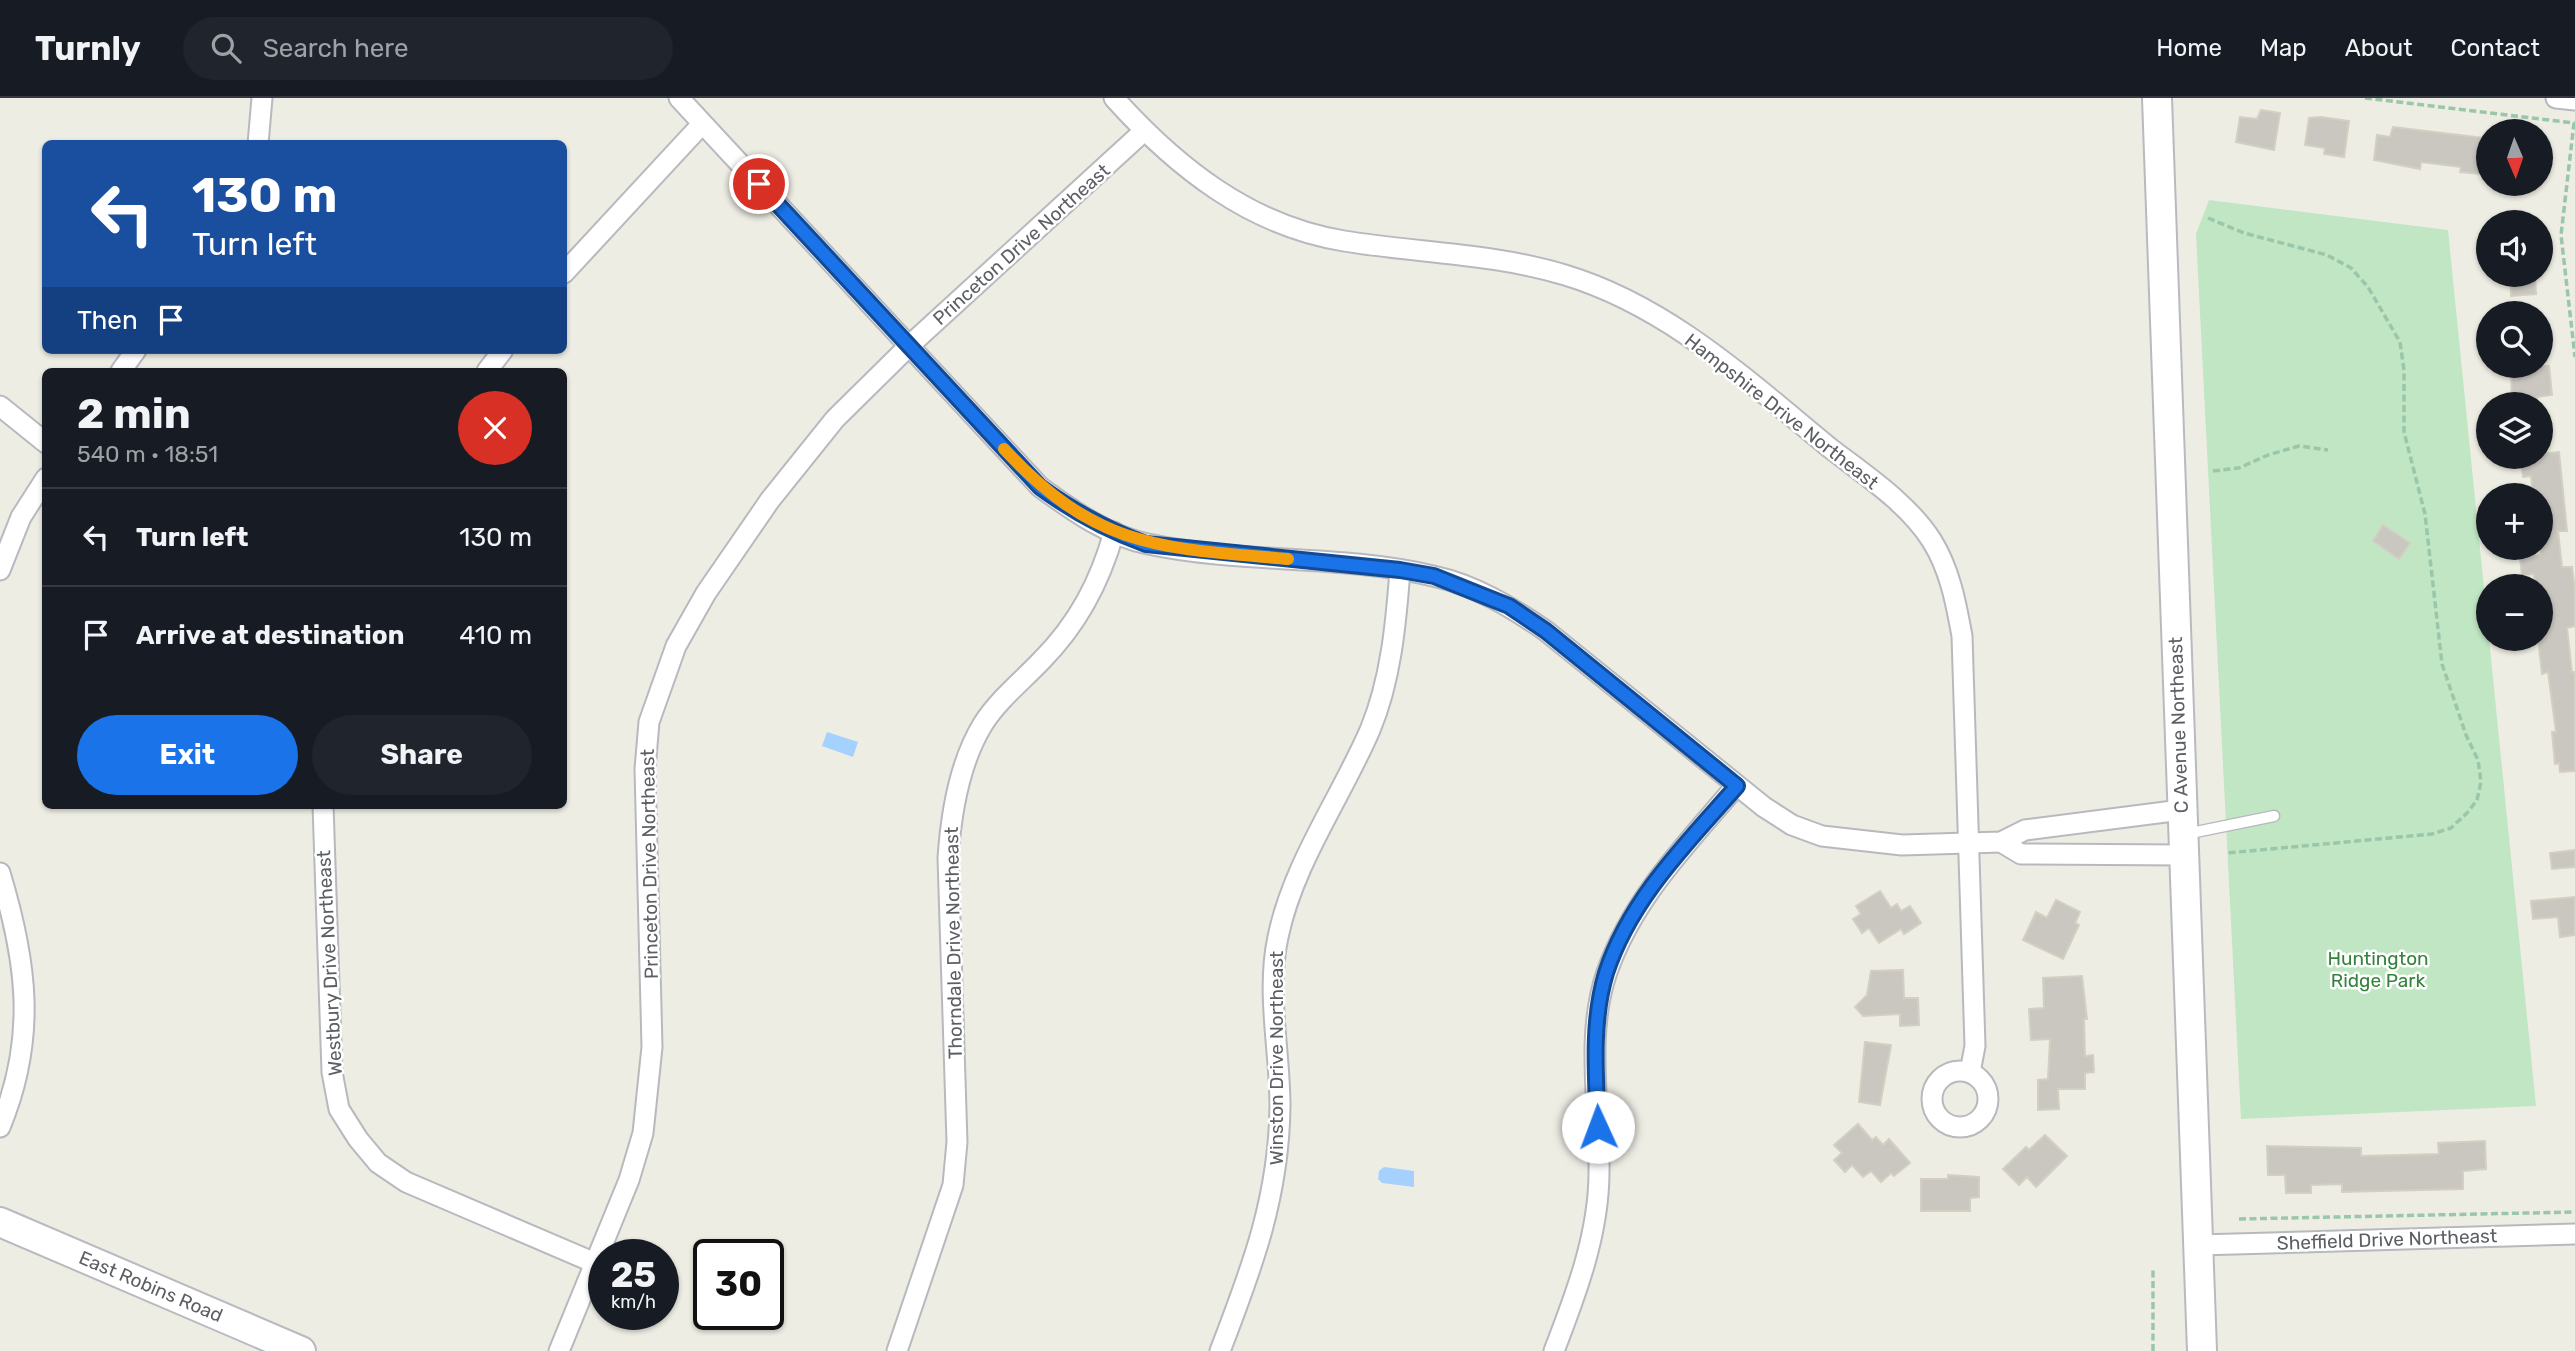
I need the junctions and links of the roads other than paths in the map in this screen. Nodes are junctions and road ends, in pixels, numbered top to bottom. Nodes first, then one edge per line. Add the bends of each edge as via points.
1 (262, 98) edge
2 (679, 98) edge
3 (1114, 98) edge
4 (2157, 98) edge
5 (2556, 98) edge
6 (2575, 100) edge
7 (702, 124) junction
8 (1144, 131) junction
9 (258, 140) edge
10 (567, 270) edge
11 (910, 345) junction
12 (500, 354) edge
13 (488, 368) edge
14 (0, 406) edge
15 (42, 440) edge
16 (42, 484) edge
17 (1114, 532) junction
18 (0, 570) edge
19 (1400, 570) junction
20 (1737, 786) junction
21 (323, 809) edge
22 (2274, 816) dead end
23 (2181, 833) junction
24 (2001, 842) junction
25 (1967, 843) junction
26 (0, 873) edge
27 (1970, 1072) dead end
28 (0, 1127) edge
29 (0, 1222) edge
30 (2575, 1234) edge
31 (605, 1239) edge
32 (2199, 1245) junction
33 (588, 1260) edge
34 (588, 1280) edge
35 (288, 1348) edge
36 (559, 1351) edge
37 (897, 1351) edge
38 (1220, 1351) edge
39 (1554, 1351) edge
40 (2202, 1351) edge

1 - 9 street
2 - 7 street
3 - 8 street, Hampshire Drive Northeast
4 - 23 street, C Avenue Northeast
5 - 6 street
7 - 10 street
7 - 11 street
8 - 11 street, Princeton Drive Northeast
8 - 25 street, Hampshire Drive Northeast via 1207,184 1247,210 1296,228 1343,241 1497,258 1566,275 1640,306 1699,342 1900,504 1932,540 1953,586 1962,636
11 - 17 street via 1040,487 1075,513
11 - 31 street, Princeton Drive Northeast via 835,419 770,500 706,593 660,685 649,722 645,769 652,1047 649,1091 629,1180
12 - 13 street
14 - 15 street
16 - 18 street via 21,517
17 - 19 street via 1146,544 1196,551
17 - 37 street, Thorndale Drive Northeast via 1091,595 1069,629 983,724 958,788 948,858 957,1142 954,1175
19 - 20 street via 1434,576 1509,606
19 - 38 street, Winston Drive Northeast via 1396,626 1371,728 1286,905 1277,940 1274,982 1280,1105 1276,1166 1261,1244
20 - 25 street via 1792,825 1822,835 1902,845
20 - 39 street via 1654,882 1626,926 1606,974 1595,1057 1600,1174 1595,1221
21 - 33 street, Westbury Drive Northeast via 332,1072 339,1110 379,1163 406,1182
22 - 23 lane
23 - 24 street via 2025,830
23 - 24 street via 2021,854
23 - 32 street, C Avenue Northeast
24 - 25 street
25 - 27 street, Hampshire Drive Northeast via 1975,1046
26 - 28 street via 23,961 25,1012 19,1069
29 - 35 street, East Robins Road
30 - 32 street, Sheffield Drive Northeast
32 - 40 street, C Avenue Northeast
34 - 36 street, Princeton Drive Northeast

